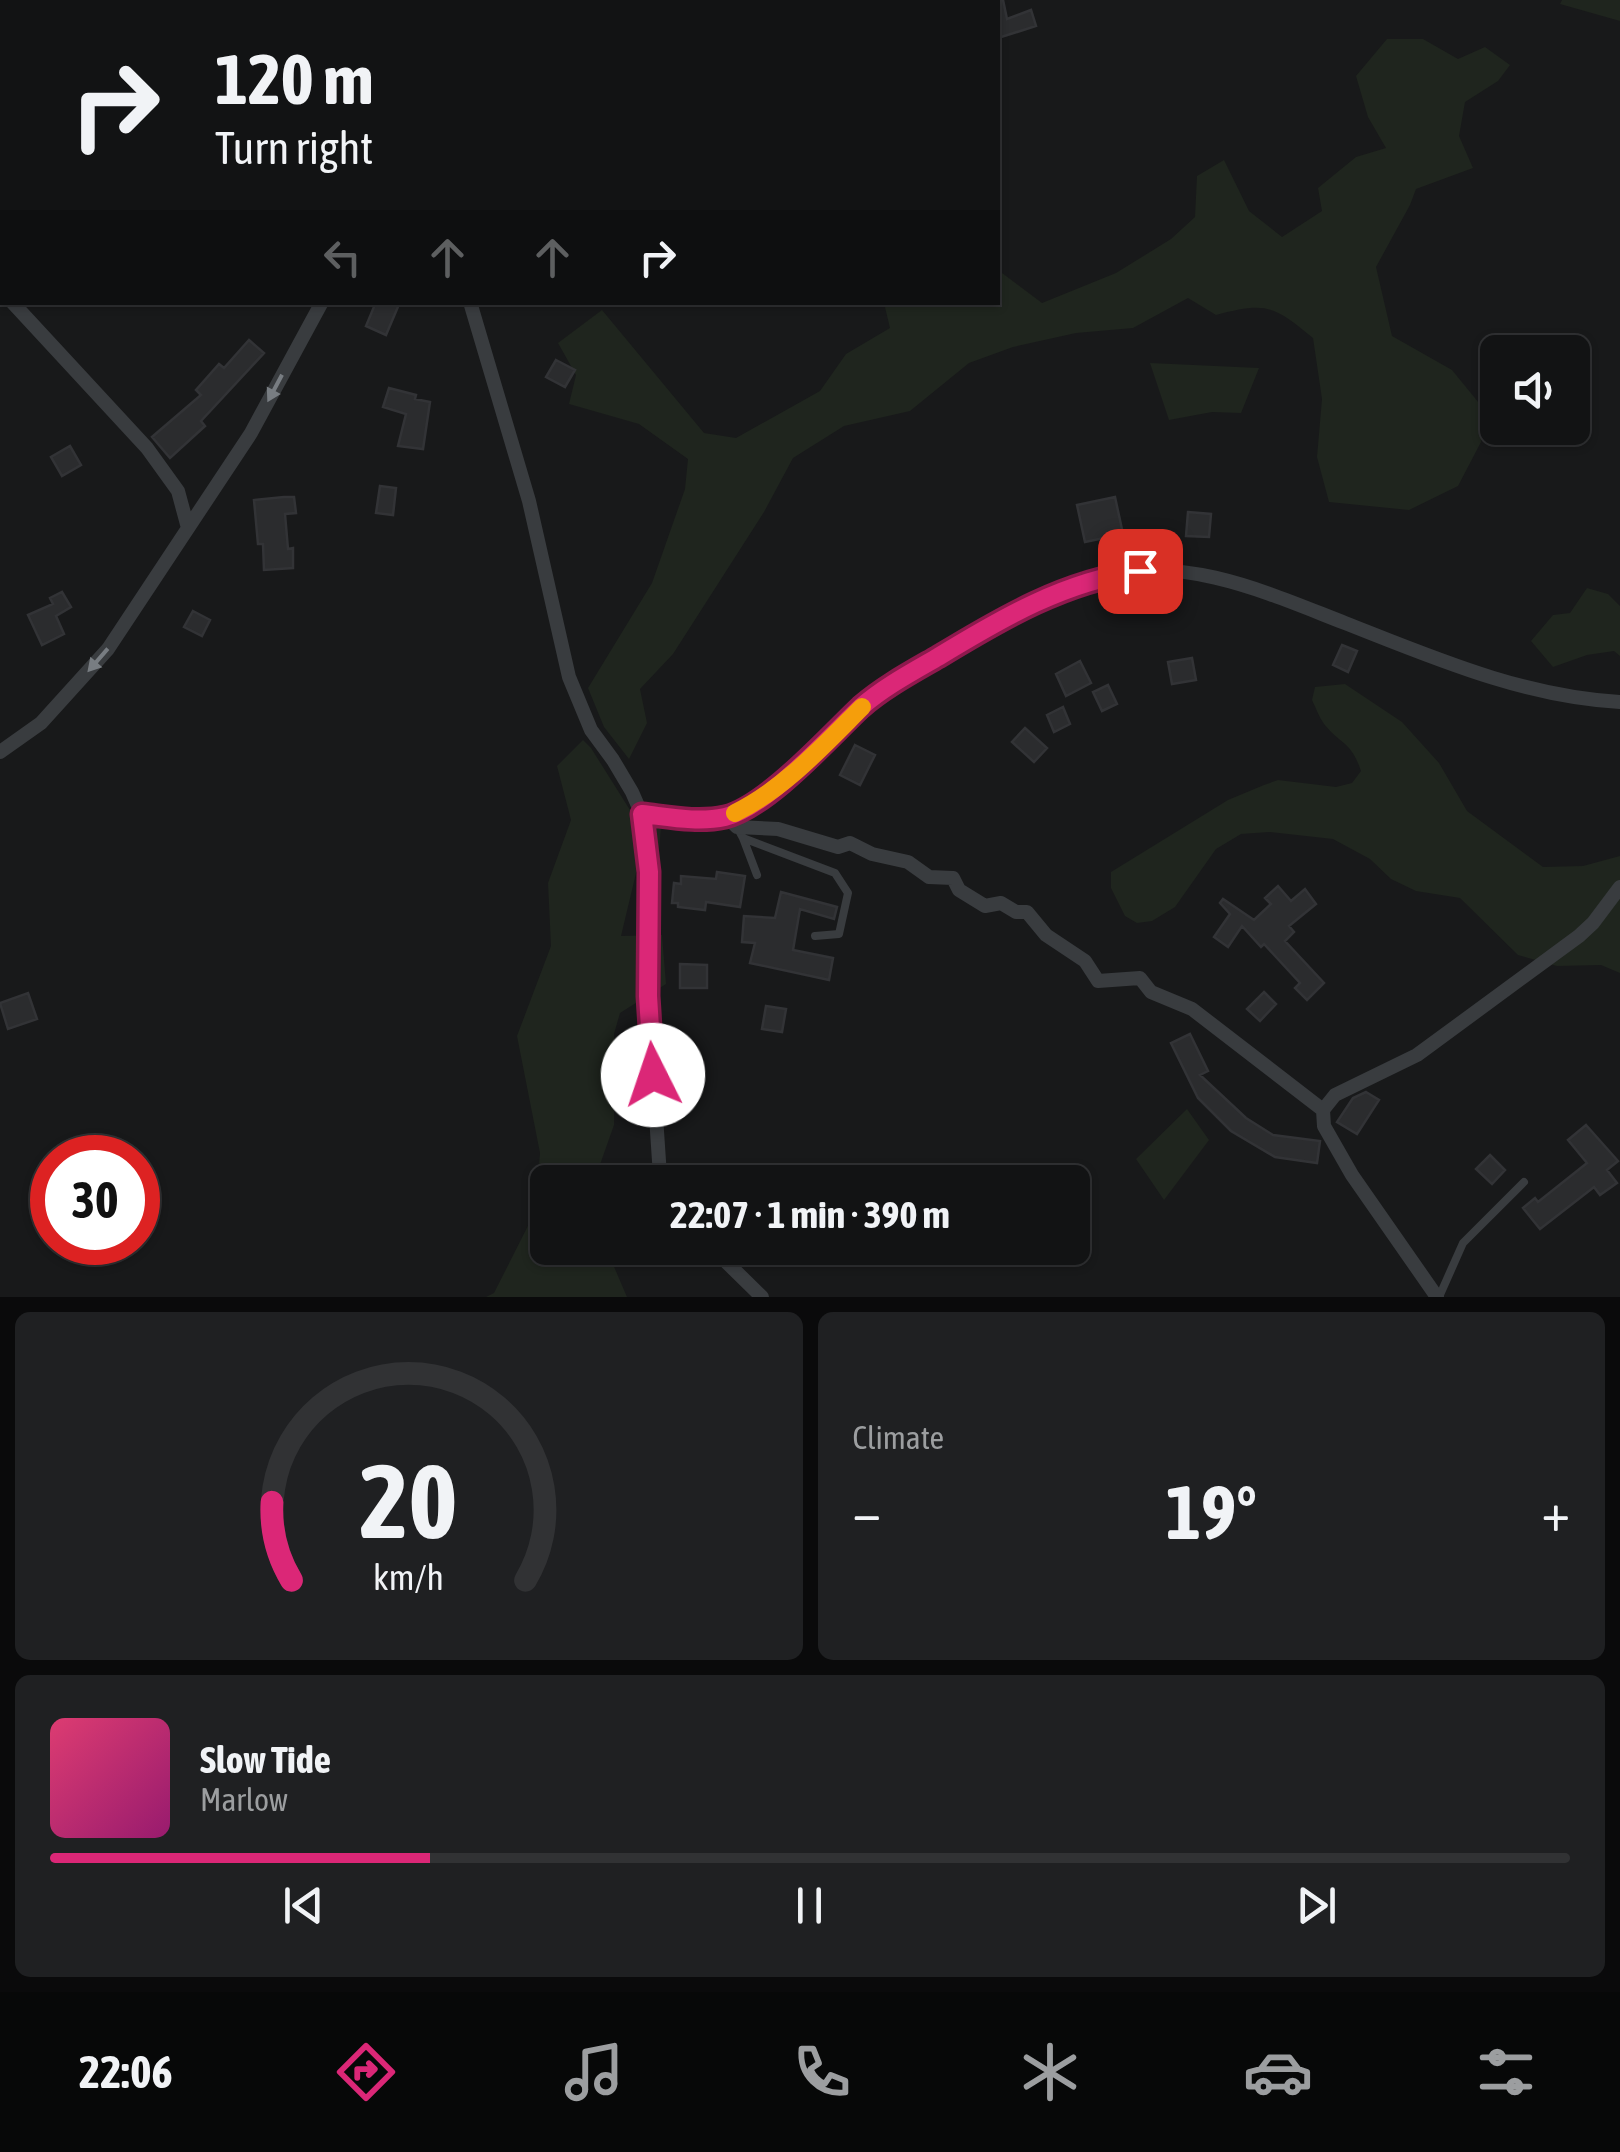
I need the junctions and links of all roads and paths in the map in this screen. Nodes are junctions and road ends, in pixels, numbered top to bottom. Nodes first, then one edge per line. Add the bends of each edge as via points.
1 (15, 305) edge
2 (320, 305) edge
3 (471, 305) edge
4 (188, 528) junction
5 (1620, 702) edge
6 (0, 752) edge
7 (642, 814) junction
8 (736, 827) junction
9 (756, 875) dead end
10 (1620, 888) edge
11 (815, 936) dead end
12 (1323, 1110) junction
13 (659, 1165) edge
14 (1524, 1182) dead end
15 (729, 1265) edge
16 (762, 1297) edge
17 (1438, 1297) edge

1 - 4 street via 147,448 178,491
2 -> 4 street via 251,433
3 - 7 street via 529,501 569,677 591,730
4 -> 6 street via 108,650 41,722
5 - 8 street via 1504,682 1219,578 1140,571 1059,591 895,682 750,805
7 - 8 street
7 - 13 street
8 - 9 lane
8 - 11 lane via 836,873 848,893 839,934
8 - 12 street via 778,829 838,847 850,843 908,862 929,877 953,878 958,890 985,906 1001,903 1028,912 1046,935 1085,961 1098,982 1140,978
10 - 12 street via 1579,936 1417,1055 1335,1095
12 - 17 street via 1324,1126 1352,1175
14 - 17 lane via 1463,1243
15 - 16 street

